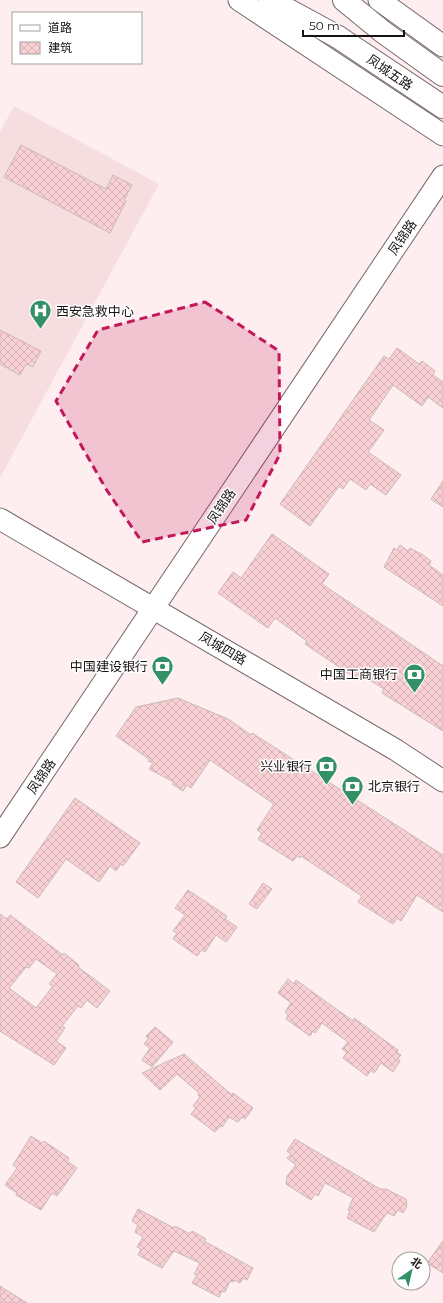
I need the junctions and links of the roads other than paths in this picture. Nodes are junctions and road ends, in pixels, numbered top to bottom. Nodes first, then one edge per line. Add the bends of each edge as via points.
1 (239, 0) edge
2 (270, 0) edge
3 (290, 0) edge
4 (344, 0) edge
5 (379, 0) edge
6 (338, 37) junction
7 (443, 46) edge
8 (443, 75) edge
9 (443, 107) edge
10 (443, 135) edge
11 (443, 176) edge
12 (0, 519) edge
13 (0, 535) edge
14 (150, 613) junction
15 (443, 781) edge
16 (443, 796) edge
17 (0, 837) edge

1 - 10 street
2 - 6 main road
3 - 6 main road
4 - 8 main road
5 - 7 street
6 - 9 main road, 凤城五路
11 - 14 street, 凤锦路
12 - 14 street, 凤城四路
13 - 14 street, 凤城四路
14 - 15 street, 凤城四路 via 396,750
14 - 16 street, 凤城四路
14 - 17 street, 凤锦路

